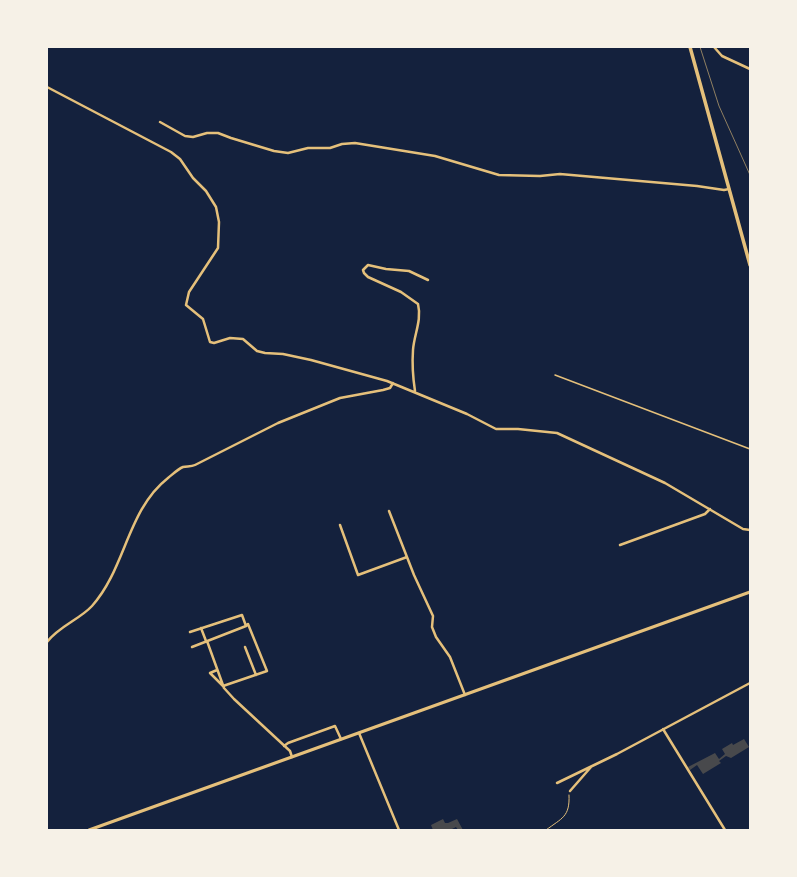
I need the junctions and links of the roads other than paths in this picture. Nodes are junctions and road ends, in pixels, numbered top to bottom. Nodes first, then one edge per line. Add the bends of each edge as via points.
1 (690, 47) edge
2 (714, 47) edge
3 (750, 69) edge
4 (47, 87) edge
5 (160, 122) dead end
6 (729, 189) junction
7 (750, 265) edge
8 (428, 280) dead end
9 (555, 375) dead end
10 (393, 384) junction
11 (414, 391) junction
12 (750, 449) edge
13 (710, 509) junction
14 (389, 511) dead end
15 (340, 526) dead end
16 (750, 530) edge
17 (620, 545) dead end
18 (407, 557) junction
19 (750, 592) edge
20 (246, 626) junction
21 (201, 628) junction
22 (190, 632) dead end
23 (206, 641) junction
24 (47, 642) edge
25 (192, 647) dead end
26 (245, 647) dead end
27 (217, 670) junction
28 (256, 675) junction
29 (750, 683) edge
30 (223, 686) junction
31 (465, 695) junction
32 (663, 729) junction
33 (359, 733) junction
34 (341, 740) junction
35 (284, 746) junction
36 (292, 757) junction
37 (594, 765) junction
38 (557, 783) dead end
39 (570, 791) road end
40 (90, 830) edge
41 (399, 830) edge
42 (725, 830) edge

1 - 6 main road
2 - 3 street via 722,56
4 - 10 street via 171,152 180,159 216,207 220,222 218,248 189,292 186,305 203,319 210,342 230,338 242,339 256,351 311,360
5 - 6 street via 186,136 218,133 252,145 288,153 355,143 435,156 499,175 560,174
6 - 7 main road
8 - 11 street via 409,271 386,270 374,265 368,265 363,270 368,277 390,286 418,304 420,316 413,356
9 - 12 lane
10 - 11 street
10 - 24 street via 383,390 340,398 278,423 195,465 182,467 162,483 147,500 131,528 105,587 92,606 55,632
11 - 13 street via 496,429 518,428 557,433 665,483
13 - 16 street via 743,529
13 - 17 street via 705,514
14 - 18 street
15 - 18 street via 358,575
18 - 31 street via 433,616 432,627 436,637 450,657
19 - 31 street
20 - 21 street via 242,614
20 - 23 street
20 - 28 street via 248,624 267,670
21 - 22 street
21 - 23 street
23 - 25 street
23 - 27 street
26 - 28 street
27 - 30 street
27 - 30 street via 210,673
28 - 30 street
29 - 32 street
30 - 35 street
31 - 33 street
32 - 37 street
32 - 42 street
33 - 34 street
33 - 41 street
34 - 35 street via 335,726
34 - 36 street
35 - 36 street
36 - 40 street
37 - 38 street
37 - 39 street

